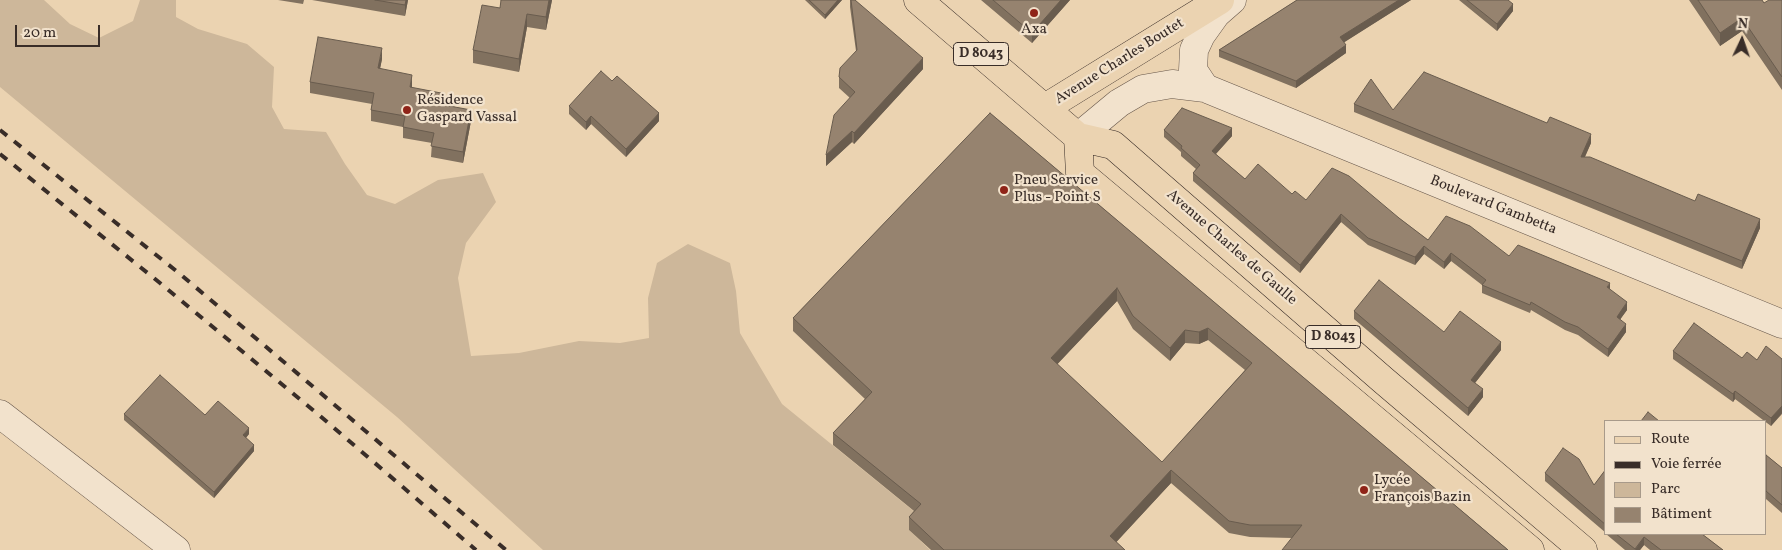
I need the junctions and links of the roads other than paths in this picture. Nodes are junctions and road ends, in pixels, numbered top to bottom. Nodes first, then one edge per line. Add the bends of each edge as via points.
1 (918, 0) edge
2 (1220, 0) edge
3 (1232, 0) edge
4 (1205, 88) junction
5 (1045, 108) junction
6 (1078, 138) junction
7 (1782, 324) edge
8 (1383, 380) junction
9 (1360, 407) junction
10 (0, 414) edge
11 (176, 550) edge
12 (1530, 550) edge
13 (1583, 550) edge

1 - 5 main road, D 8043
2 - 5 main road, Avenue Charles Boutet
3 - 4 street via 1216,14 1194,50 1193,70
4 - 6 street, Boulevard Gambetta via 1172,84 1143,89 1119,103
4 - 7 street, Boulevard Gambetta
5 - 6 main road, D 8043
6 - 8 main road, Avenue Charles de Gaulle / D 8043 via 1113,144
6 - 9 main road, D 8043 via 1080,173
8 - 9 main road
8 - 13 main road, Avenue Charles de Gaulle / D 8043
9 - 12 main road, D 8043
10 - 11 street

